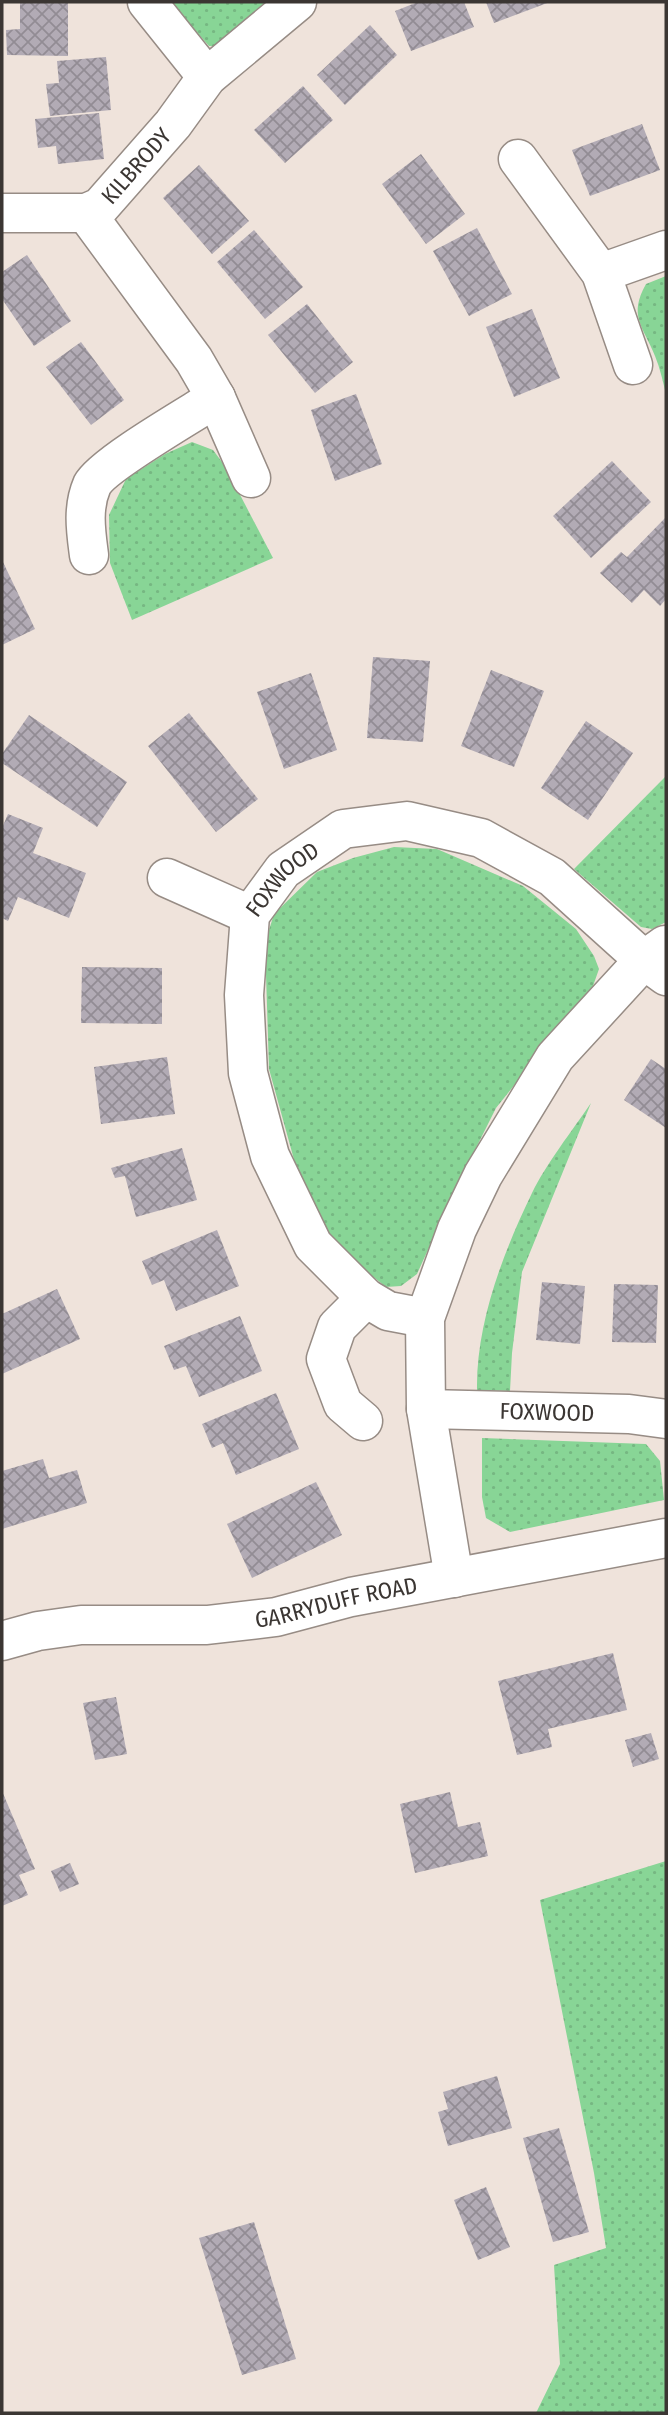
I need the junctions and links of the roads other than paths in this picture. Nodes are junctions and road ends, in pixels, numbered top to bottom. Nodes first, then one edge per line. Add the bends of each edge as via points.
1 (147, 2) edge
2 (297, 2) edge
3 (207, 77) junction
4 (518, 159) dead end
5 (2, 213) edge
6 (86, 214) junction
7 (666, 250) edge
8 (601, 273) junction
9 (633, 365) dead end
10 (216, 398) junction
11 (251, 478) dead end
12 (89, 555) dead end
13 (166, 878) dead end
14 (250, 915) junction
15 (659, 960) edge
16 (366, 1298) junction
17 (425, 1318) junction
18 (426, 1409) junction
19 (666, 1419) edge
20 (363, 1420) dead end
21 (666, 1538) edge
22 (454, 1578) junction
23 (2, 1641) edge

1 - 3 street
2 - 3 street, KILBRODY
3 - 6 street, KILBRODY via 173,124 100,207
4 - 8 street
5 - 6 street, KILBRODY
6 - 10 street via 194,360
7 - 8 street
8 - 9 street
10 - 11 street
10 - 12 street via 123,457 93,484 85,516
13 - 14 street
14 - 15 street, FOXWOOD via 283,870 343,829 407,821 481,838 552,877
14 - 16 street, FOXWOOD via 244,995 248,1073 270,1156 313,1245
15 - 17 street, FOXWOOD via 555,1057 483,1175 457,1229
16 - 17 street, FOXWOOD via 388,1311
16 - 20 street via 337,1326 326,1359 343,1404
17 - 18 street, FOXWOOD
18 - 19 street, FOXWOOD
18 - 22 street, FOXWOOD
21 - 22 street, GARRYDUFF ROAD
22 - 23 street, GARRYDUFF ROAD via 276,1617 207,1625 81,1625

